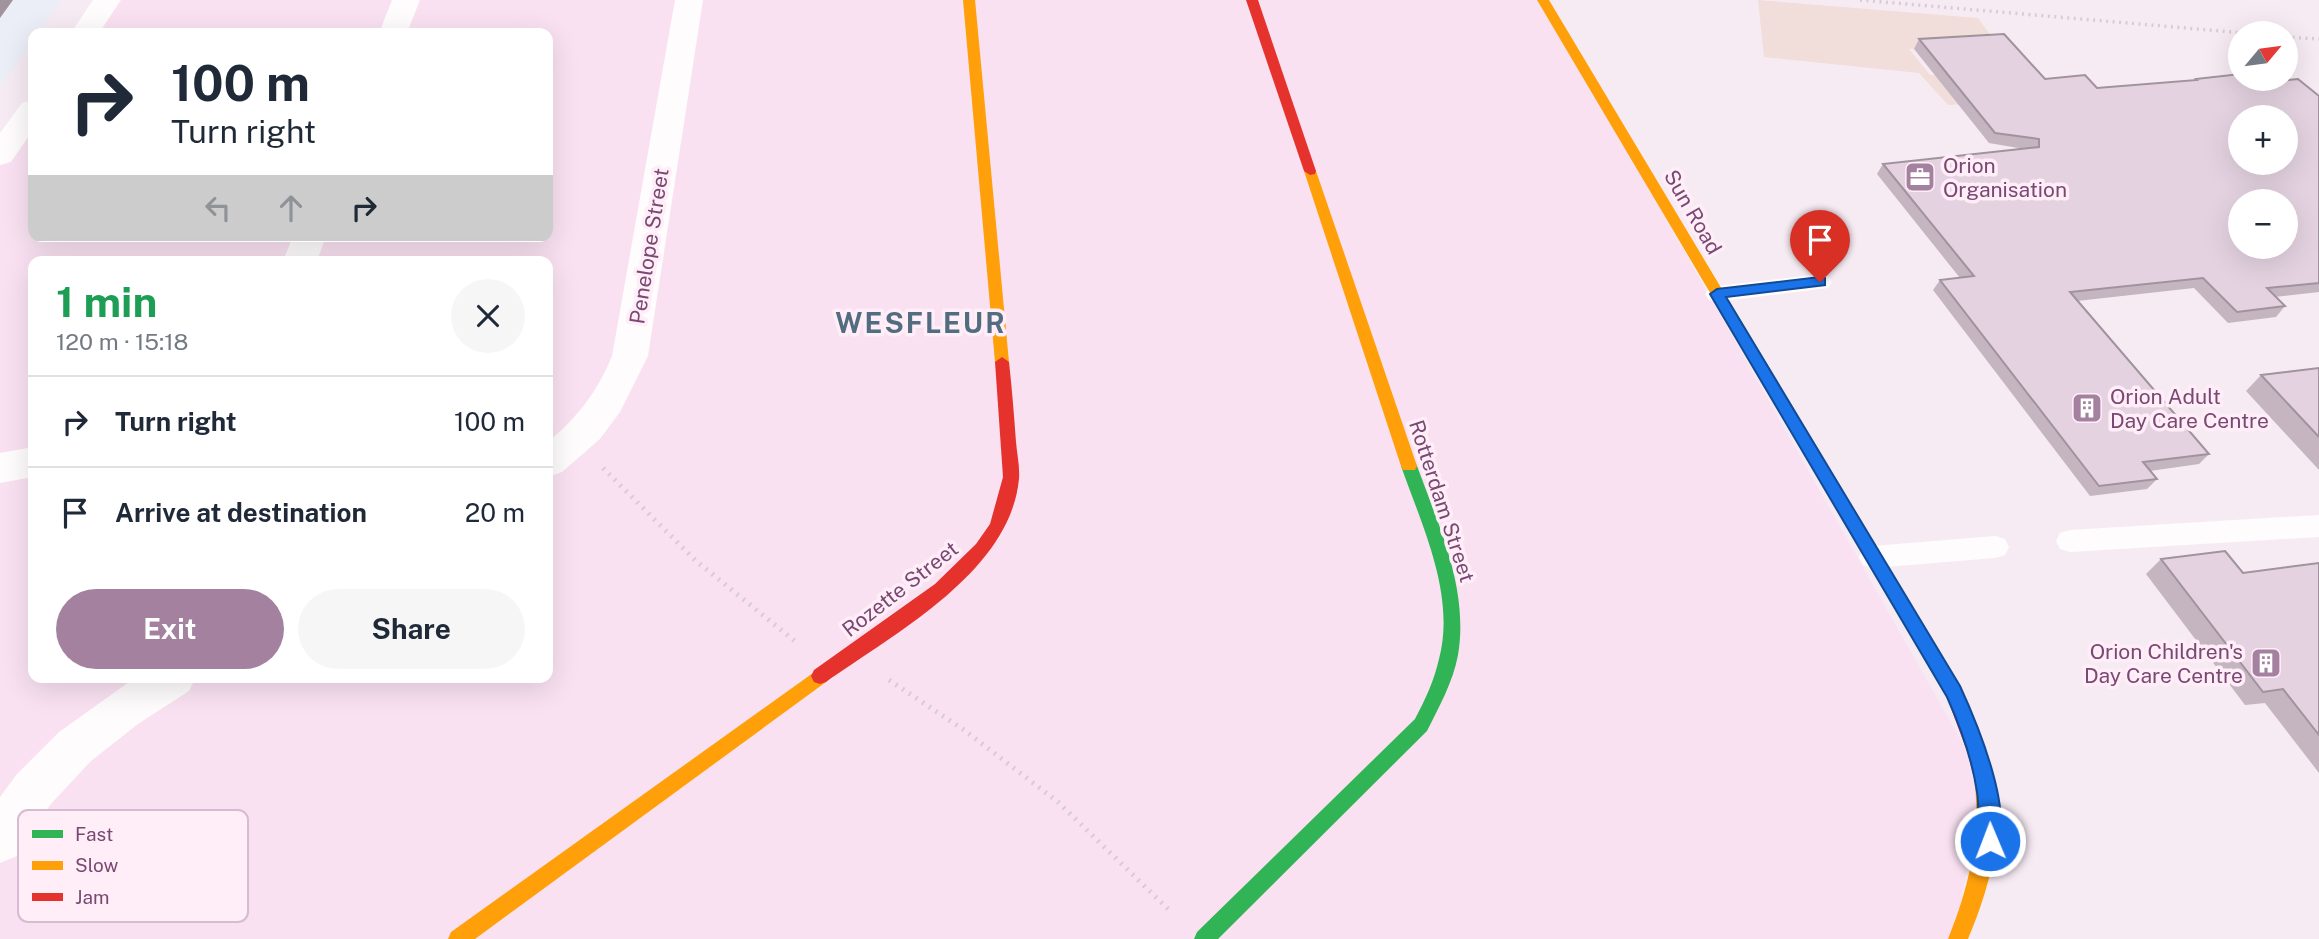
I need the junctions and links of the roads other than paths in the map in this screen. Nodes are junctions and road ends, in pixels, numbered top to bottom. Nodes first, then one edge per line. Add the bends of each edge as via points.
1 (107, 0) edge
2 (406, 0) edge
3 (689, 0) edge
4 (969, 0) edge
5 (1252, 0) edge
6 (1543, 0) edge
7 (88, 28) edge
8 (395, 28) edge
9 (28, 114) edge
10 (5, 142) edge
11 (1820, 282) dead end
12 (1717, 294) junction
13 (553, 458) edge
14 (28, 463) edge
15 (0, 468) edge
16 (2319, 526) edge
17 (2070, 541) dead end
18 (1995, 547) dead end
19 (1873, 557) junction
20 (164, 683) edge
21 (19, 810) edge
22 (18, 812) edge
23 (0, 840) edge
24 (458, 939) edge
25 (1204, 939) edge
26 (1958, 939) edge

1 - 7 street
2 - 8 street
3 - 13 street, Penelope Street via 630,356 605,408
4 - 24 street, Rozette Street via 1011,456 1008,501 998,524 967,567
5 - 25 street, Rotterdam Street via 1444,569 1455,619 1454,644 1438,699 1421,725
6 - 12 street, Sun Road
9 - 10 street
11 - 12 lane
12 - 19 street, Sun Road
14 - 15 street
16 - 17 lane
18 - 19 lane
19 - 26 street, Sun Road via 1954,692 1983,768 1990,841 1975,906
20 - 21 street via 86,735
22 - 23 street

